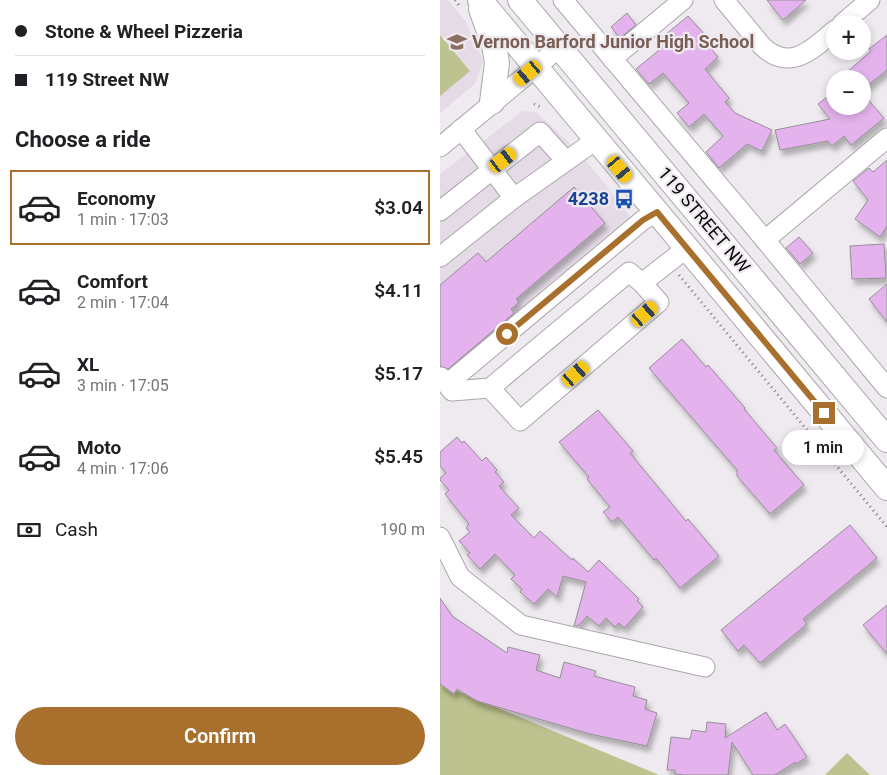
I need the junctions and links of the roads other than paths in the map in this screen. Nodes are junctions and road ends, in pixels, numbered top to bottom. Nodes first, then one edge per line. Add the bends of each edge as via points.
1 (479, 0) edge
2 (520, 0) edge
3 (563, 0) edge
4 (683, 0) edge
5 (724, 0) edge
6 (870, 0) edge
7 (852, 15) edge
8 (826, 38) edge
9 (560, 47) junction
10 (612, 59) junction
11 (536, 66) junction
12 (492, 102) junction
13 (461, 129) junction
14 (887, 138) edge
15 (596, 140) junction
16 (440, 147) edge
17 (566, 162) junction
18 (492, 169) junction
19 (514, 198) junction
20 (440, 211) edge
21 (657, 212) junction
22 (765, 240) junction
23 (687, 248) junction
24 (440, 257) edge
25 (642, 283) junction
26 (443, 380) edge
27 (490, 388) junction
28 (887, 388) edge
29 (887, 440) edge
30 (887, 488) edge
31 (440, 537) edge
32 (705, 667) dead end

1 - 11 main road, 119 STREET NW
1 - 12 main road via 497,63
2 - 9 main road, 119 STREET NW
3 - 10 street
4 - 10 street
5 - 8 street via 762,46 782,58 802,56
6 - 7 street
9 - 11 street
9 - 29 main road, 119 STREET NW
10 - 22 street
11 - 12 street
11 - 15 main road, 119 STREET NW
12 - 13 street
13 - 16 street
13 - 18 street
14 - 22 street
15 - 17 street
15 - 21 main road, 119 STREET NW
17 - 18 street via 540,132
17 - 19 street
18 - 19 street
18 - 20 street
19 - 24 street
21 - 23 main road, 119 STREET NW
21 - 26 street
22 - 28 street
23 - 25 street
23 - 30 main road, 119 STREET NW
25 - 27 street via 629,272
25 - 27 street via 659,302 520,421
26 - 27 street via 452,391
31 - 32 street via 460,577 521,625

